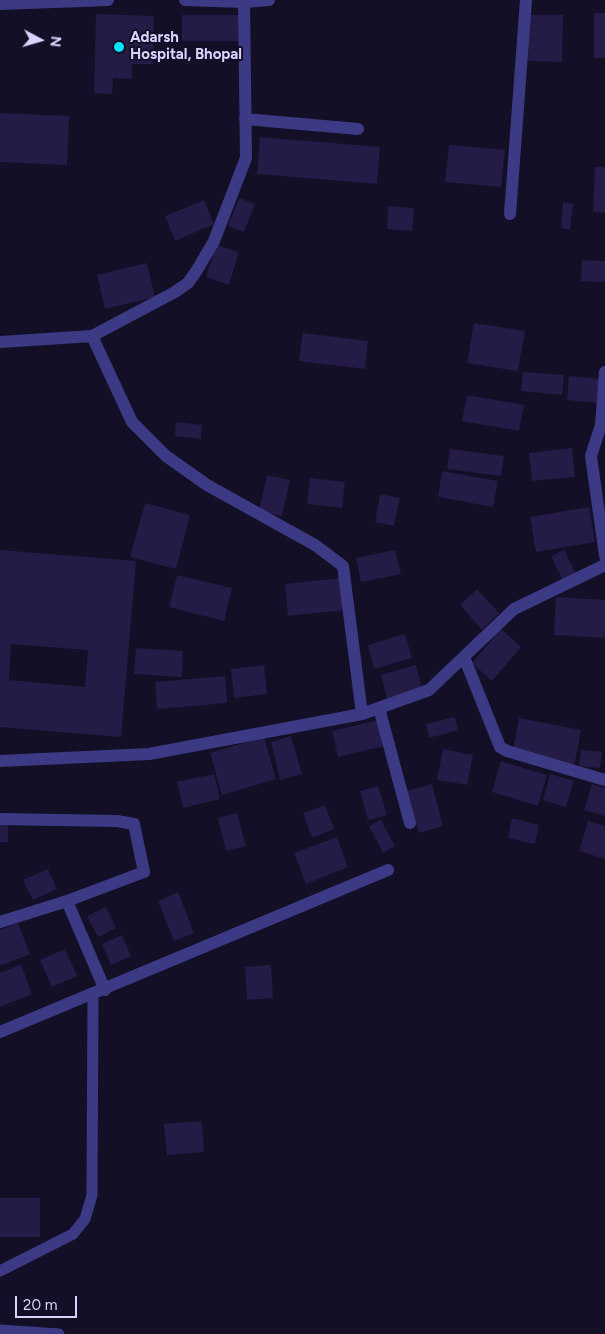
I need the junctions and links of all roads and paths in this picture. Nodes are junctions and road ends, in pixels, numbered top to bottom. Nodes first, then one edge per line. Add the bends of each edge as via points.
1 (108, 0) edge
2 (185, 0) edge
3 (268, 0) edge
4 (526, 0) edge
5 (244, 2) junction
6 (0, 4) edge
7 (245, 119) junction
8 (358, 129) dead end
9 (510, 214) dead end
10 (92, 336) junction
11 (0, 342) edge
12 (605, 372) edge
13 (605, 556) edge
14 (605, 565) edge
15 (464, 657) junction
16 (379, 708) junction
17 (362, 714) junction
18 (0, 761) edge
19 (605, 780) edge
20 (0, 819) edge
21 (410, 823) dead end
22 (388, 870) dead end
23 (67, 901) junction
24 (0, 922) edge
25 (99, 992) junction
26 (0, 1032) edge
27 (0, 1271) edge
28 (0, 1330) edge
29 (59, 1334) edge

1 - 6 street
2 - 5 street
3 - 5 street
4 - 9 street
5 - 7 street
7 - 8 street
7 - 10 street via 246,158 214,241 197,270 175,292
10 - 11 street
10 - 17 street via 132,422 166,456 207,485 315,545 343,566
12 - 13 street via 601,425 592,456
14 - 15 street via 514,609
15 - 16 street via 429,690
15 - 19 street via 500,747
16 - 17 street
16 - 21 street
17 - 18 street via 149,754
20 - 23 street via 134,824 144,872
22 - 25 street
23 - 24 street
23 - 25 street
25 - 26 street
25 - 27 lane via 92,1195 85,1219 73,1234
28 - 29 lane

